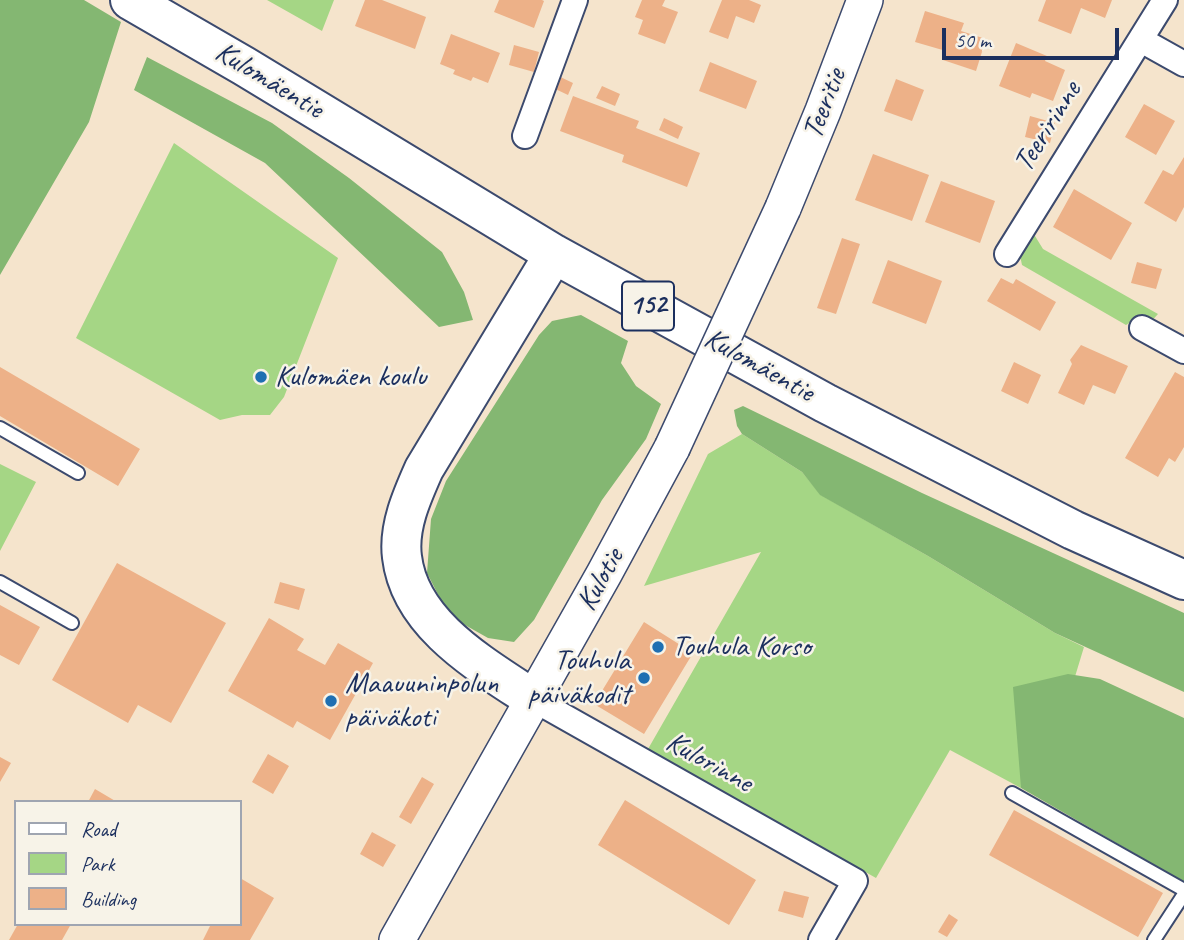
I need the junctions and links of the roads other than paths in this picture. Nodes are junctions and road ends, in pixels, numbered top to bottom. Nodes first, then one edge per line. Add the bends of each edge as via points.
1 (130, 0) edge
2 (575, 0) edge
3 (865, 0) edge
4 (1165, 0) edge
5 (1141, 40) junction
6 (1184, 64) edge
7 (525, 136) dead end
8 (783, 208) joint
9 (554, 254) junction
10 (1007, 254) dead end
11 (1142, 328) dead end
12 (1184, 351) edge
13 (0, 428) edge
14 (78, 473) dead end
15 (1184, 580) edge
16 (0, 582) edge
17 (72, 623) dead end
18 (533, 699) junction
19 (1012, 793) dead end
20 (1184, 892) edge
21 (397, 940) edge
22 (821, 940) edge
23 (1154, 940) edge

1 - 9 main road, Kulomäentie / 152
2 - 7 street
3 - 8 street, Teeritie
4 - 5 street, Teeririnne
5 - 6 street
5 - 10 street, Teeririnne
8 - 18 street, Kulotie, bridge via 672,448
9 - 15 main road, Kulomäentie / 152 via 838,410 1073,530
9 - 18 main road via 424,469 410,500 402,556 422,608 436,625
11 - 12 street
13 - 14 lane
16 - 17 lane
18 - 21 street, Kulotie
18 - 22 street, Kulorinne via 855,881
19 - 20 lane
20 - 23 lane

